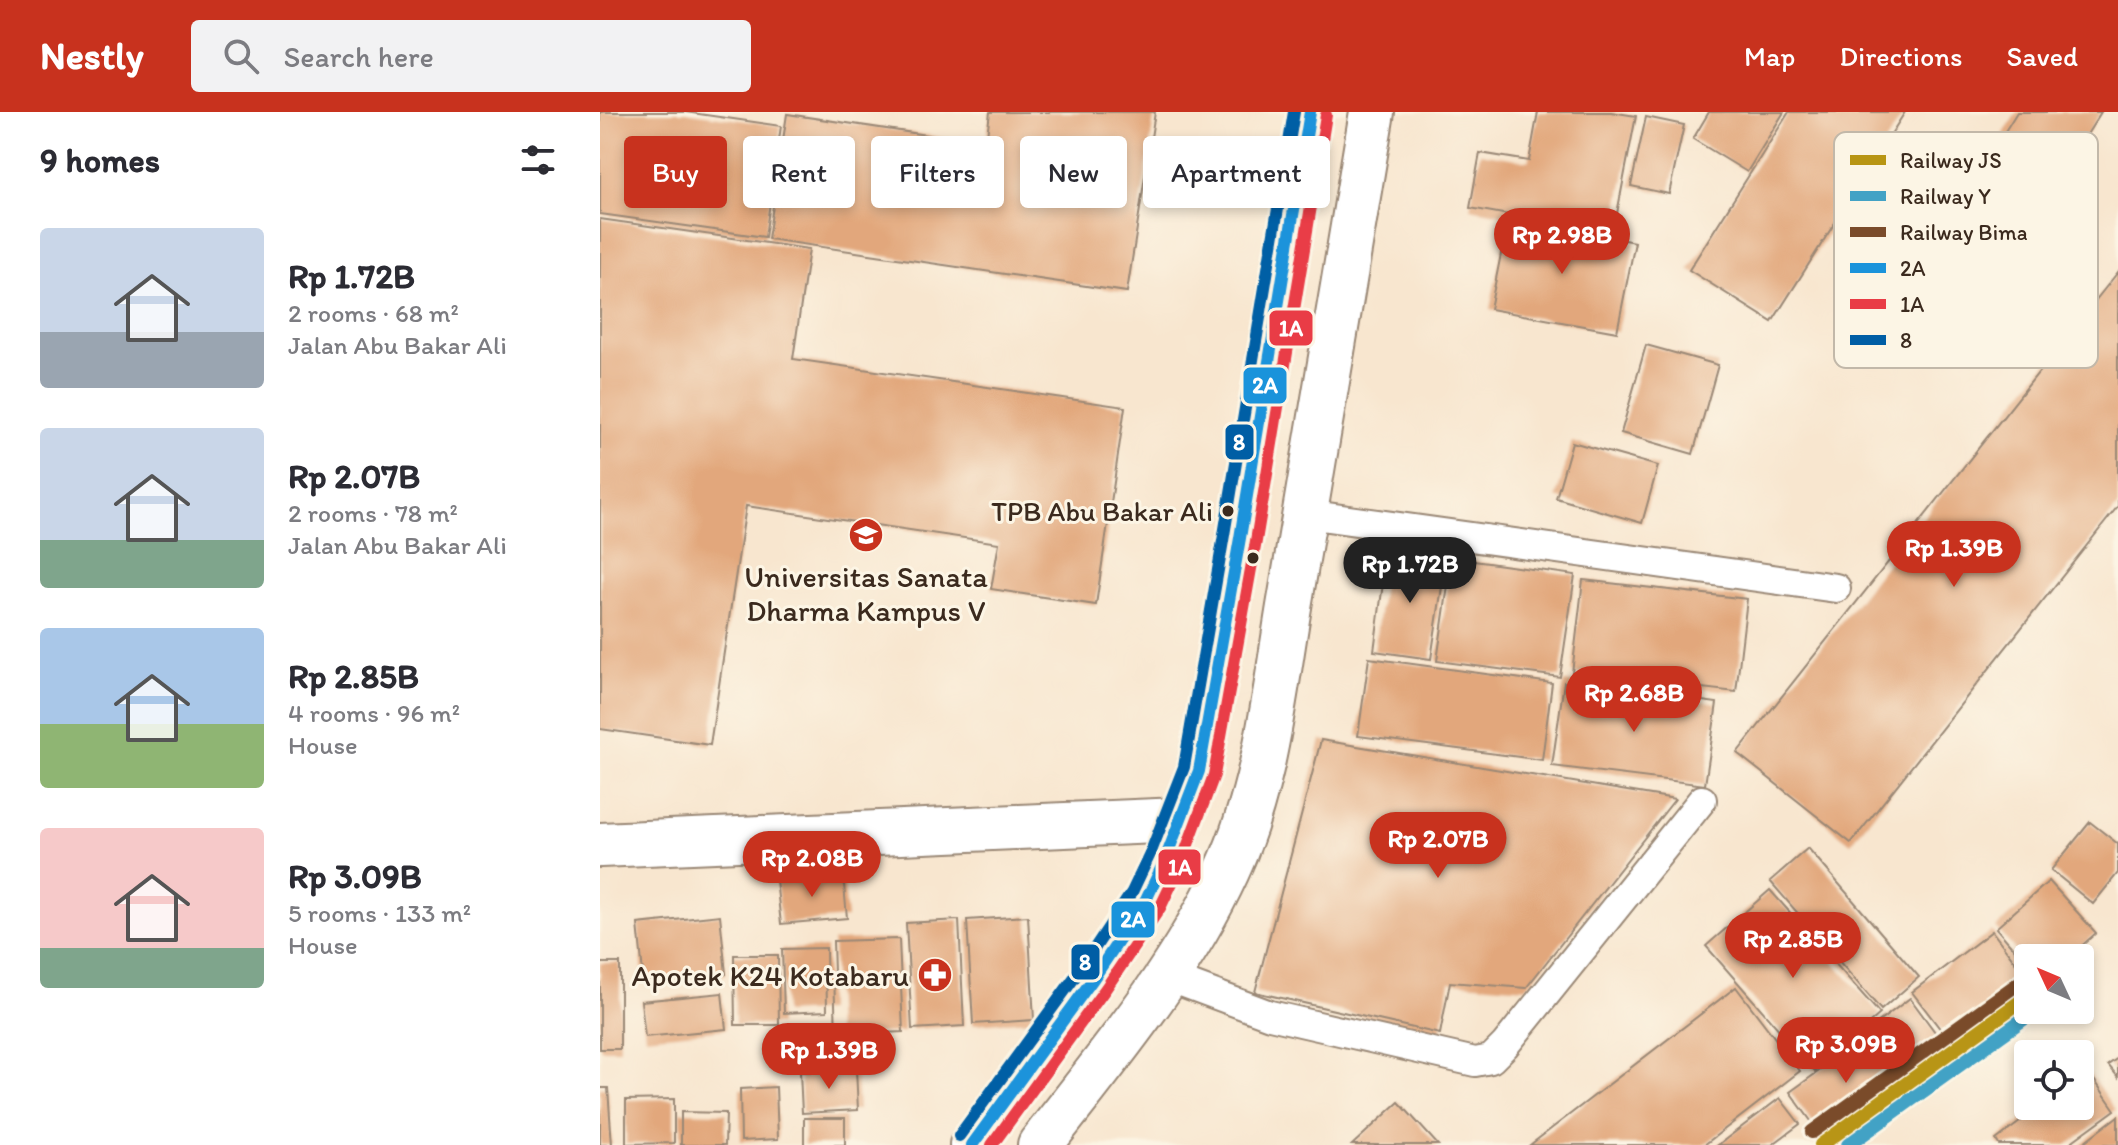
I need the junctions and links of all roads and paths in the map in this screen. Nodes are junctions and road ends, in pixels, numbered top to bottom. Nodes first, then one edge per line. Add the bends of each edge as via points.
1 (1310, 112) edge
2 (1372, 112) edge
3 (1306, 514) junction
4 (1836, 588) dead end
5 (1702, 800) dead end
6 (1180, 820) junction
7 (600, 845) edge
8 (1168, 977) junction
9 (972, 1145) edge
10 (1040, 1145) edge

1 - 6 main road via 1199,771
2 - 3 main road
3 - 4 lane
3 - 8 main road via 1248,816 1200,927
5 - 8 lane via 1491,1059 1475,1062 1270,1015
6 - 7 main road
6 - 9 main road via 1146,900
8 - 10 main road

